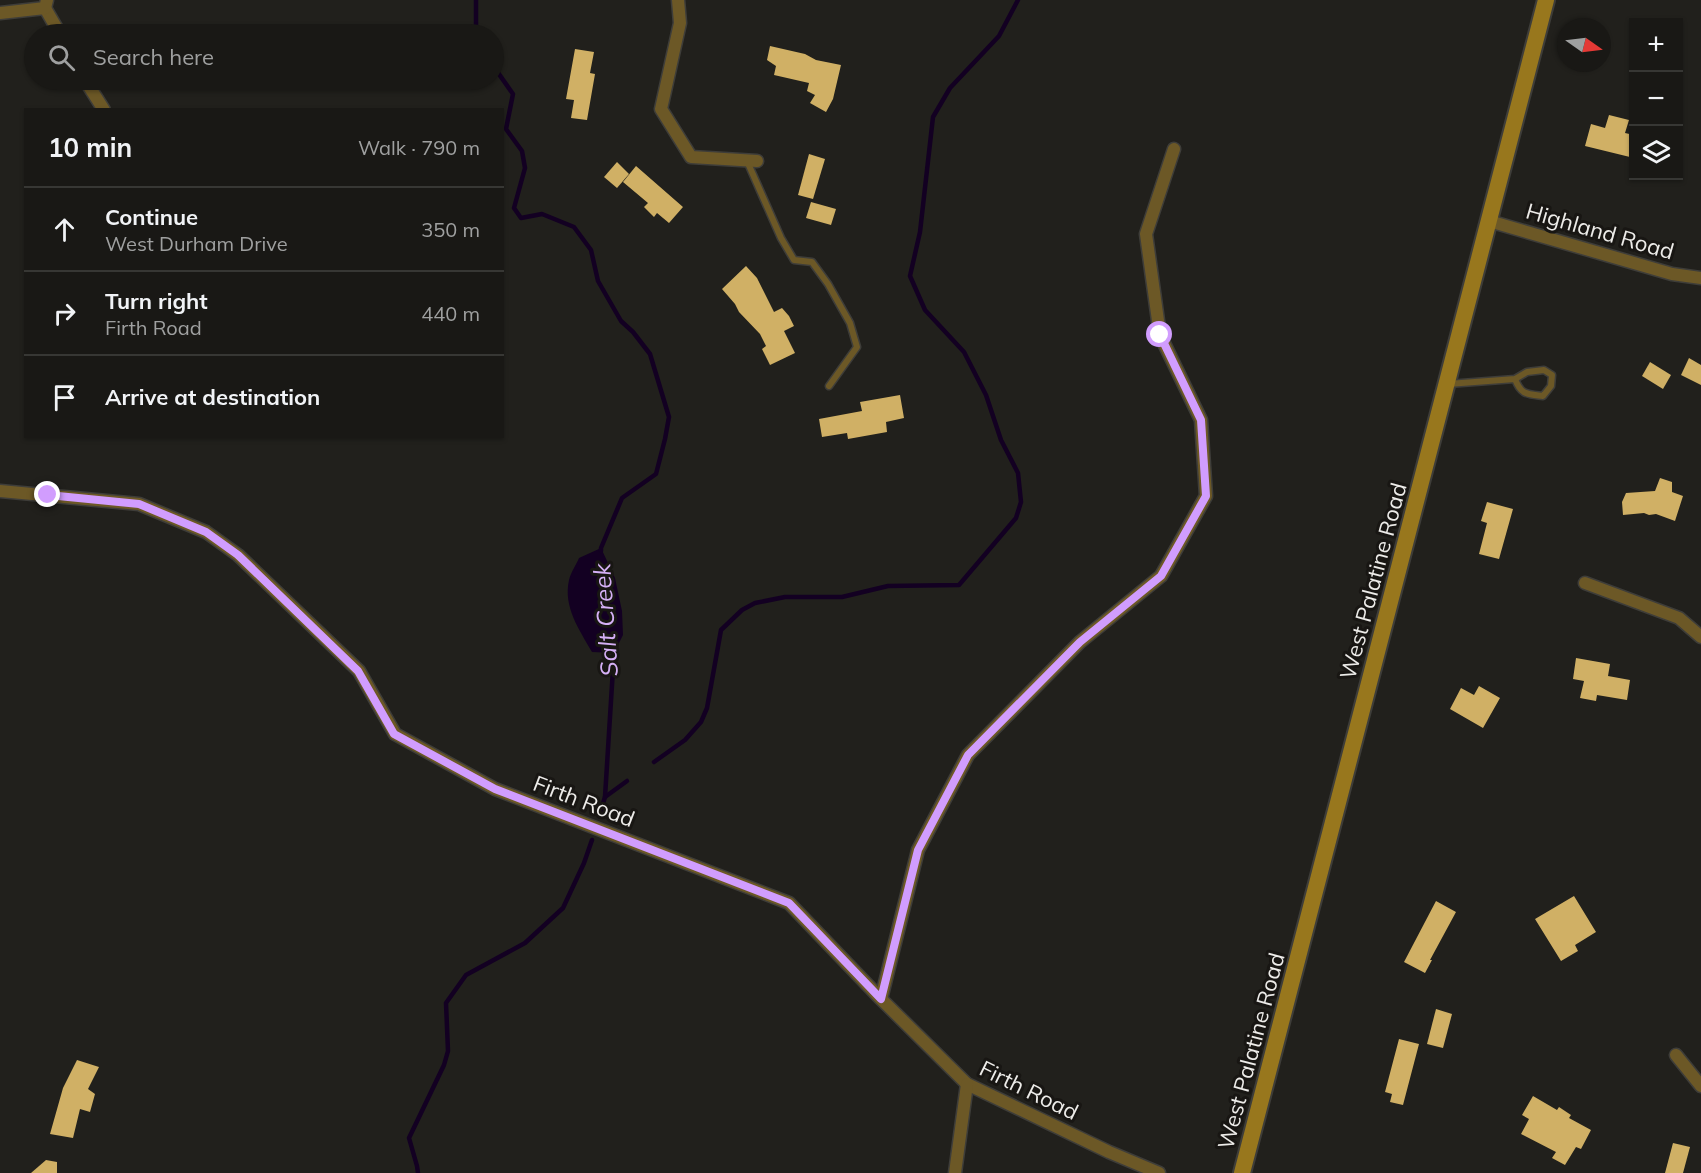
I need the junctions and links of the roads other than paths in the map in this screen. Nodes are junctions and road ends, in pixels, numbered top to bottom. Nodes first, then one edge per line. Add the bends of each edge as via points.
1 (678, 0) edge
2 (1546, 0) edge
3 (46, 4) edge
4 (0, 13) edge
5 (55, 24) edge
6 (91, 90) edge
7 (103, 108) edge
8 (1174, 149) dead end
9 (752, 160) joint
10 (1489, 221) junction
11 (1701, 278) edge
12 (1515, 379) junction
13 (1447, 384) junction
14 (829, 386) dead end
15 (0, 491) edge
16 (1585, 583) dead end
17 (1701, 637) edge
18 (881, 999) junction
19 (1676, 1055) dead end
20 (968, 1084) junction
21 (1701, 1086) edge
22 (955, 1173) edge
23 (1159, 1173) edge
24 (1242, 1173) edge

1 - 9 street via 680,23 661,109 691,157
2 - 10 main road, West Palatine Road
3 - 4 street
3 - 5 street
6 - 7 street
8 - 18 street via 1146,234 1160,335 1201,420 1206,496 1161,576 1080,642 968,755 918,850
9 - 14 lane via 781,238 794,260 812,262 850,322 856,347
10 - 11 street, Highland Road via 1672,274
10 - 13 main road, West Palatine Road
12 - 12 lane via 1527,372 1544,370 1552,375 1551,386 1543,396 1519,389
12 - 13 lane
13 - 24 main road, West Palatine Road
15 - 18 street, Firth Road via 139,504 206,532 238,555 358,671 394,734 495,789 789,903
16 - 17 street via 1678,618
18 - 20 street, Firth Road
19 - 21 street
20 - 22 street
20 - 23 street, Firth Road

